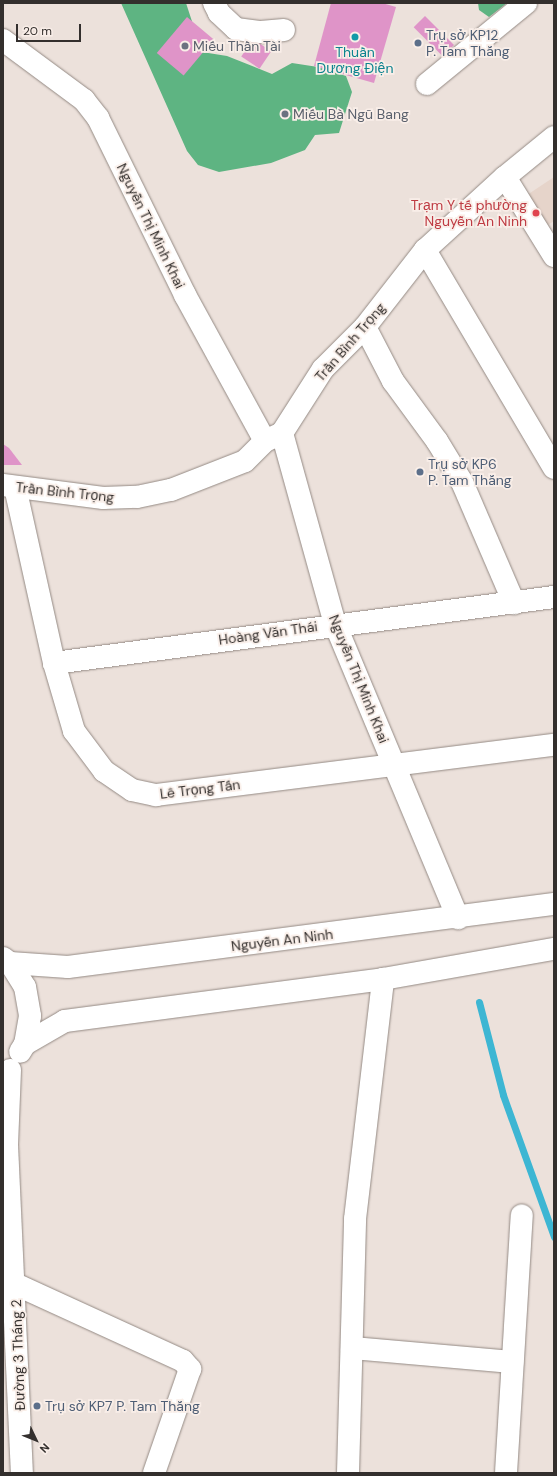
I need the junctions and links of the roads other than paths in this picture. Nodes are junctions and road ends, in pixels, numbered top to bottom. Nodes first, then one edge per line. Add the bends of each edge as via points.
1 (214, 3) edge
2 (526, 3) edge
3 (284, 30) dead end
4 (3, 40) edge
5 (427, 84) dead end
6 (554, 137) edge
7 (505, 177) junction
8 (425, 250) junction
9 (554, 256) edge
10 (365, 327) junction
11 (274, 437) junction
12 (554, 468) edge
13 (9, 486) edge
14 (554, 597) edge
15 (514, 603) junction
16 (335, 624) junction
17 (54, 663) junction
18 (554, 745) edge
19 (394, 767) junction
20 (554, 904) edge
21 (458, 918) junction
22 (554, 949) edge
23 (6, 960) edge
24 (384, 979) junction
25 (25, 1044) junction
26 (6, 1073) edge
27 (522, 1215) dead end
28 (15, 1284) junction
29 (352, 1348) junction
30 (512, 1362) junction
31 (22, 1473) edge
32 (154, 1473) edge
33 (348, 1473) edge
34 (506, 1473) edge

1 - 3 street via 219,13 236,29 261,32
2 - 5 street
4 - 11 street, Nguyễn Thị Minh Khai via 84,100 98,118 185,295
6 - 7 street, Trần Bình Trọng
7 - 8 street, Trần Bình Trọng
7 - 9 street
8 - 10 street, Trần Bình Trọng
8 - 12 street
10 - 11 street, Trần Bình Trọng via 323,369
10 - 15 street via 393,381 437,441 462,482
11 - 13 street, Trần Bình Trọng via 245,461 218,474 171,490 137,497 103,498
11 - 16 street, Nguyễn Thị Minh Khai
13 - 17 street, Lê Trọng Tấn
14 - 15 street, Hoàng Văn Thái
15 - 16 street, Hoàng Văn Thái
16 - 17 street, Hoàng Văn Thái
16 - 19 street, Nguyễn Thị Minh Khai
17 - 19 street, Lê Trọng Tấn via 74,731 104,771 132,790 156,795
18 - 19 street, Lê Trọng Tấn
19 - 21 street, Nguyễn Thị Minh Khai
20 - 21 street, Nguyễn An Ninh
21 - 23 street, Nguyễn An Ninh via 68,967
22 - 24 street
23 - 25 street via 25,988 30,1016
24 - 25 street via 65,1021
24 - 29 street via 355,1219
25 - 26 street
26 - 28 street, Đường 3 Tháng 2 via 7,1146
27 - 30 street
28 - 31 street, Đường 3 Tháng 2
28 - 32 street via 183,1361 190,1369
29 - 30 street
29 - 33 street
30 - 34 street

